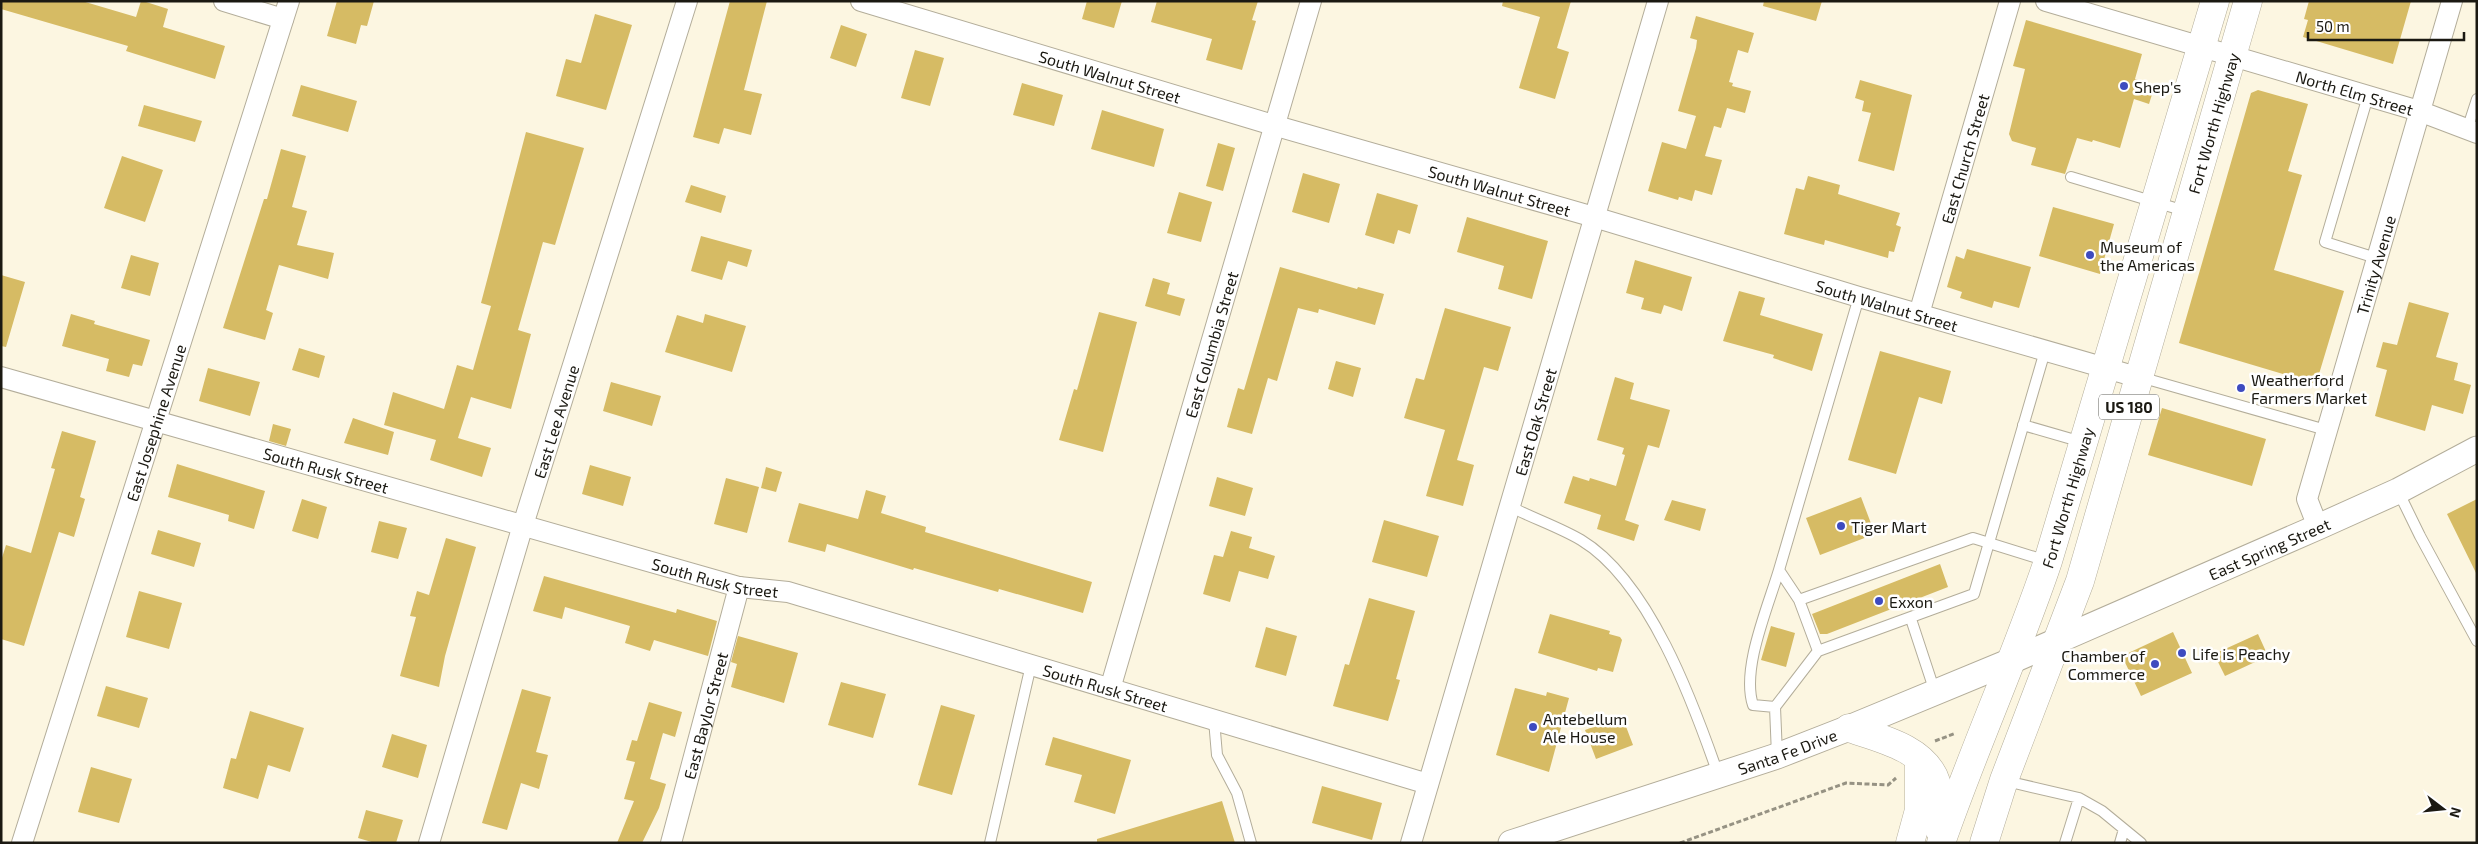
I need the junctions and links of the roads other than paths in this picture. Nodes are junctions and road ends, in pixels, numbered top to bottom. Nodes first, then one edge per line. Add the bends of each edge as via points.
1 (224, 1) edge
2 (687, 1) edge
3 (862, 1) edge
4 (1311, 1) edge
5 (1658, 1) edge
6 (2010, 1) edge
7 (2046, 1) edge
8 (2215, 1) edge
9 (2248, 1) edge
10 (2452, 1) edge
11 (286, 10) edge
12 (2202, 46) junction
13 (2232, 55) junction
14 (2368, 96) junction
15 (2477, 99) edge
16 (2419, 111) junction
17 (1273, 125) junction
18 (2472, 132) edge
19 (2072, 177) dead end
20 (2155, 202) junction
21 (2186, 211) junction
22 (1594, 216) junction
23 (2376, 258) junction
24 (1859, 297) junction
25 (1919, 314) junction
26 (2045, 351) junction
27 (2106, 368) junction
28 (1, 377) edge
29 (2138, 377) junction
30 (156, 422) junction
31 (2023, 425) junction
32 (2326, 430) junction
33 (2083, 443) junction
34 (2477, 449) edge
35 (2398, 491) junction
36 (1508, 506) junction
37 (523, 525) junction
38 (2318, 527) junction
39 (1989, 543) junction
40 (2048, 561) junction
41 (1779, 570) junction
42 (738, 587) junction
43 (1799, 600) junction
44 (1911, 618) junction
45 (2057, 641) junction
46 (2477, 641) edge
47 (1818, 651) junction
48 (2011, 661) junction
49 (1032, 665) junction
50 (1110, 689) junction
51 (1935, 692) junction
52 (1774, 707) junction
53 (1214, 720) junction
54 (1849, 728) junction
55 (1925, 751) junction
56 (1777, 756) junction
57 (1718, 774) junction
58 (2004, 780) junction
59 (1428, 784) junction
60 (2079, 798) junction
61 (2124, 829) junction
62 (22, 843) edge
63 (429, 843) edge
64 (671, 843) edge
65 (990, 843) edge
66 (1251, 843) edge
67 (1411, 843) edge
68 (1511, 843) edge
69 (1910, 843) edge
70 (1940, 843) edge
71 (1984, 843) edge
72 (2003, 843) edge
73 (2066, 843) edge
74 (2120, 843) edge
75 (2141, 843) edge

1 - 11 street
2 - 37 street, East Lee Avenue
3 - 17 street, South Walnut Street
4 - 17 street, East Columbia Street
5 - 22 street, East Oak Street
6 - 25 street, East Church Street
7 - 12 street, North Elm Street
8 - 12 main road, Fort Worth Highway / US 180
9 - 13 main road, Fort Worth Highway / US 180
10 - 16 street, Trinity Avenue
11 - 30 street, East Josephine Avenue
12 - 13 street, North Elm Street
12 - 20 main road, Fort Worth Highway / US 180
13 - 14 street, North Elm Street
13 - 21 main road, Fort Worth Highway / US 180
14 - 16 street, North Elm Street
14 - 23 lane via 2325,242
15 - 18 lane
16 - 18 street, North Elm Street
16 - 23 street, Trinity Avenue
17 - 22 street, South Walnut Street
17 - 50 street, East Columbia Street
19 - 20 lane
20 - 21 lane
20 - 27 main road, Fort Worth Highway / US 180
21 - 29 main road, Fort Worth Highway / US 180
22 - 24 street, South Walnut Street
22 - 36 street, East Oak Street
23 - 32 street, Trinity Avenue
24 - 25 street, South Walnut Street
24 - 41 lane
25 - 26 street, South Walnut Street
26 - 27 street, South Walnut Street
26 - 31 lane
27 - 29 street, South Walnut Street
27 - 33 main road, Fort Worth Highway / US 180
28 - 30 street, South Rusk Street
29 - 32 lane
29 - 45 main road, Fort Worth Highway / US 180 via 2080,581
30 - 37 street, South Rusk Street
30 - 62 street, East Josephine Avenue
31 - 33 lane
31 - 39 lane
32 - 38 street, Trinity Avenue via 2307,499
33 - 40 main road, Fort Worth Highway / US 180
34 - 35 street, East Spring Street
35 - 38 street, East Spring Street
35 - 46 lane
36 - 57 lane via 1582,541 1619,573 1643,604 1696,711
36 - 59 street, East Oak Street
37 - 42 street, South Rusk Street
37 - 63 street, East Lee Avenue
38 - 45 street, East Spring Street
39 - 40 lane
39 - 43 lane via 1973,538
39 - 44 lane via 1974,594
40 - 48 main road, Fort Worth Highway / US 180
41 - 43 lane
41 - 52 lane via 1754,654 1749,693 1753,705
42 - 49 street, South Rusk Street via 788,592
42 - 64 street, East Baylor Street
43 - 47 lane
44 - 47 lane
44 - 51 lane
45 - 48 street, Santa Fe Drive
45 - 58 main road, Fort Worth Highway / US 180
47 - 52 lane
48 - 51 street, Santa Fe Drive
48 - 70 main road, Fort Worth Highway / US 180
49 - 50 street, South Rusk Street
49 - 65 lane
50 - 53 street, South Rusk Street
51 - 54 street, Santa Fe Drive
52 - 56 lane
53 - 59 street, South Rusk Street
53 - 66 lane via 1217,755 1236,794
54 - 55 main road
54 - 56 street, Santa Fe Drive
55 - 69 main road via 1920,802
55 - 70 main road via 1939,798
56 - 57 street, Santa Fe Drive
57 - 68 street, Santa Fe Drive
58 - 60 lane
58 - 71 main road, Fort Worth Highway / US 180
58 - 72 main road
59 - 67 street, East Oak Street
60 - 61 lane
60 - 73 lane
61 - 74 lane
61 - 75 lane

